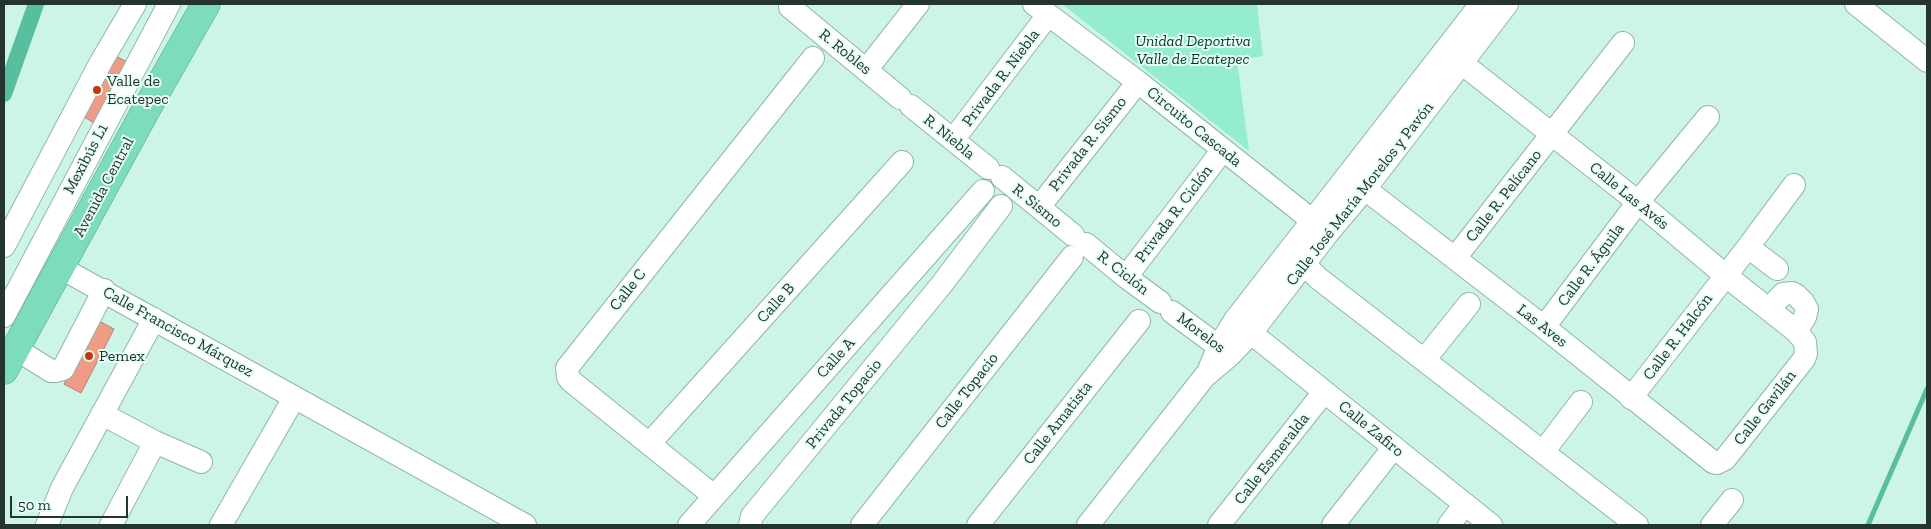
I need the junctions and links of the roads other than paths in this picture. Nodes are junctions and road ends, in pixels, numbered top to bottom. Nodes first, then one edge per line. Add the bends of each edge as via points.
1 (135, 4) edge
2 (169, 4) edge
3 (206, 4) edge
4 (918, 4) edge
5 (1856, 4) edge
6 (790, 7) dead end
7 (1487, 8) edge
8 (1041, 9) edge
9 (1623, 43) dead end
10 (1453, 56) junction
11 (813, 58) dead end
12 (1927, 62) edge
13 (867, 69) junction
14 (1138, 82) junction
15 (905, 102) joint
16 (1708, 117) dead end
17 (1552, 135) junction
18 (952, 140) junction
19 (1222, 151) junction
20 (902, 162) dead end
21 (995, 172) joint
22 (1794, 185) dead end
23 (1365, 189) junction
24 (983, 191) dead end
25 (1638, 202) junction
26 (1001, 206) dead end
27 (1039, 207) junction
28 (1320, 227) junction
29 (1077, 245) junction
30 (4, 246) edge
31 (1748, 247) junction
32 (1455, 258) junction
33 (919, 265) junction
34 (1305, 265) junction
35 (61, 268) junction
36 (1777, 269) dead end
37 (1725, 275) junction
38 (1126, 277) junction
39 (942, 284) junction
40 (104, 290) junction
41 (1470, 304) dead end
42 (1166, 307) joint
43 (4, 316) edge
44 (154, 319) junction
45 (1139, 321) dead end
46 (1544, 327) junction
47 (1251, 333) junction
48 (1801, 339) joint
49 (1225, 351) junction
50 (10, 360) edge
51 (1424, 360) junction
52 (1324, 392) junction
53 (294, 398) junction
54 (1631, 398) junction
55 (1581, 402) dead end
56 (102, 414) junction
57 (156, 442) junction
58 (650, 443) junction
59 (1394, 447) junction
60 (1544, 452) junction
61 (201, 462) dead end
62 (1717, 463) joint
63 (714, 496) junction
64 (1732, 500) dead end
65 (1465, 504) junction
66 (226, 524) edge
67 (48, 525) edge
68 (111, 525) edge
69 (525, 525) edge
70 (689, 525) edge
71 (750, 525) edge
72 (862, 525) edge
73 (978, 525) edge
74 (1088, 525) edge
75 (1219, 525) edge
76 (1333, 525) edge
77 (1448, 525) edge
78 (1491, 525) edge
79 (1637, 525) edge
80 (1712, 525) edge

1 - 30 street, Mexibús L1
2 - 43 street, Mexibús L1
3 - 35 highway, Avenida Central
4 - 13 street
5 - 12 street
6 - 13 street, R. Robles
7 - 10 street, Calle José María Morelos y Pavón
8 - 14 street, Circuito Cascada
8 - 18 street, Privada R. Niebla
9 - 17 street, Calle R. Pelícano
10 - 17 street, Calle Las Avés
10 - 23 street, Calle José María Morelos y Pavón
10 - 28 street, Calle José María Morelos y Pavón
11 - 58 street, Calle C via 567,368 571,381
13 - 15 street, R. Robles
14 - 19 street, Circuito Cascada
14 - 27 street, Privada R. Sismo
15 - 18 street, R. Niebla
16 - 25 street, Calle R. Águila
17 - 25 street, Calle Las Avés
17 - 32 street, Calle R. Pelícano
18 - 21 street, R. Niebla
19 - 28 street, Circuito Cascada
19 - 38 street, Privada R. Ciclón
20 - 58 street, Calle B
21 - 27 street, R. Sismo
22 - 31 street, Calle R. Halcón
23 - 28 street, Calle José María Morelos y Pavón
23 - 32 street, Las Aves
24 - 33 street, Calle A
25 - 37 street, Calle Las Avés
25 - 46 street, Calle R. Águila
26 - 39 street, Privada Topacio
27 - 29 street, R. Sismo
28 - 34 street, Calle José María Morelos y Pavón
28 - 49 street, Calle José María Morelos y Pavón via 1235,320
29 - 38 street, R. Ciclón
29 - 72 street, Calle Topacio
31 - 36 street
31 - 37 street, Calle R. Halcón
32 - 46 street, Las Aves
33 - 39 street
33 - 63 street, Calle A
34 - 47 street, Calle José María Morelos y Pavón
34 - 51 street
35 - 40 street, Calle Francisco Márquez
35 - 50 highway, Avenida Central
37 - 48 street, Calle Las Avés
37 - 54 street, Calle R. Halcón
38 - 42 street, R. Ciclón
39 - 71 street, Privada Topacio via 752,516
40 - 44 street, Calle Francisco Márquez
40 - 50 street via 63,368 51,371
41 - 51 street
42 - 49 street, Morelos
44 - 53 street, Calle Francisco Márquez
44 - 56 street
45 - 73 street, Calle Amatista
46 - 54 street, Las Aves
47 - 49 street, Calle José María Morelos y Pavón
47 - 52 street, Calle Zafiro
48 - 62 street, Calle Gavilán via 1804,359 1725,458
49 - 74 street, Calle José María Morelos y Pavón
51 - 60 street
52 - 59 street, Calle Zafiro
52 - 75 street, Calle Esmeralda
53 - 66 street
53 - 69 street, Calle Francisco Márquez
54 - 62 street, Las Aves via 1708,460
55 - 60 street
56 - 57 street
56 - 67 street via 62,488
57 - 61 street
57 - 68 street
58 - 63 street, Calle C
59 - 65 street, Calle Zafiro
59 - 76 street
60 - 79 street
63 - 70 street, Calle A
64 - 80 street
65 - 77 street
65 - 78 street, Calle Zafiro

